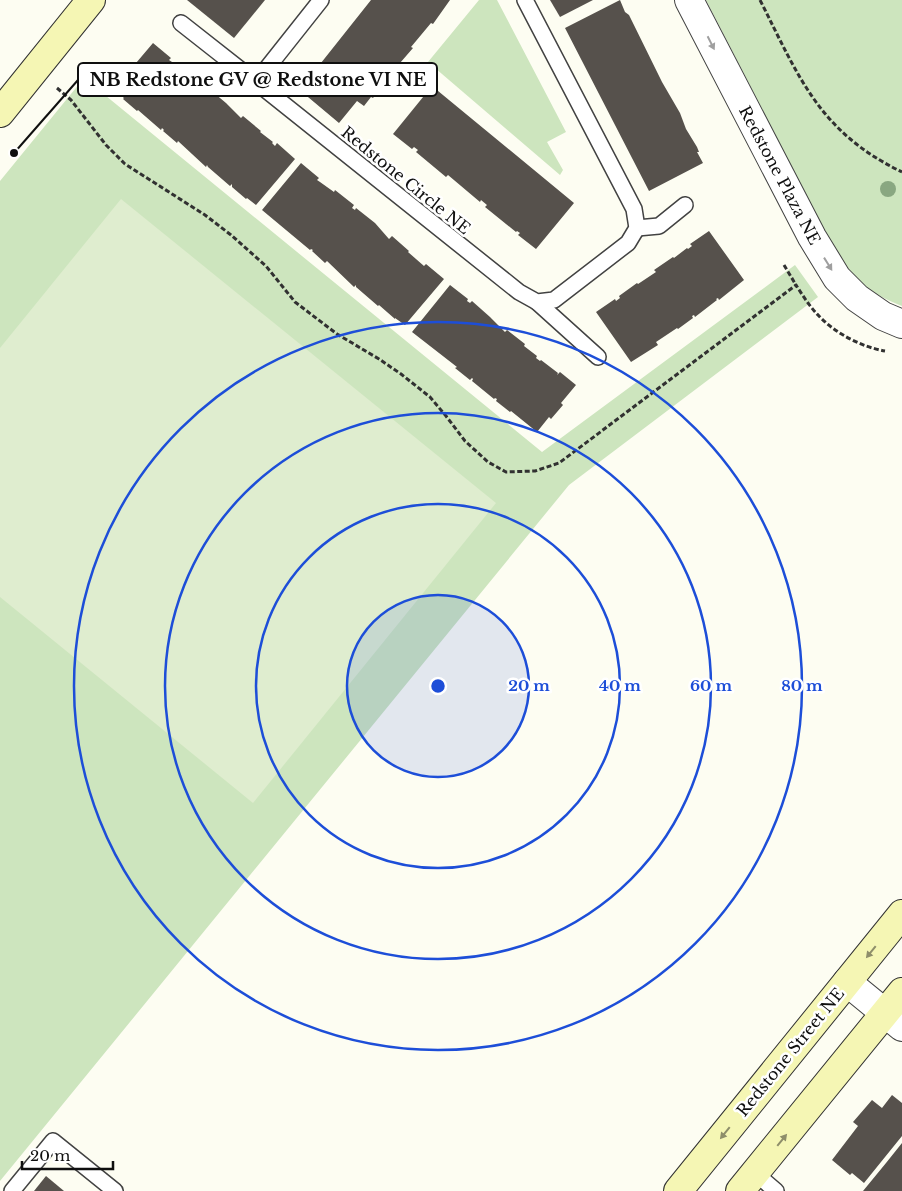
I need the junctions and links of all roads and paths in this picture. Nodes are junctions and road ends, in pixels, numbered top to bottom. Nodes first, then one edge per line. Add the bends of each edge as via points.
1 (92, 0) edge
2 (321, 0) edge
3 (524, 0) edge
4 (689, 0) edge
5 (760, 0) edge
6 (181, 22) dead end
7 (36, 70) junction
8 (256, 82) junction
9 (0, 113) edge
10 (902, 172) edge
11 (685, 205) dead end
12 (637, 228) junction
13 (784, 265) dead end
14 (796, 285) junction
15 (538, 302) junction
16 (902, 324) edge
17 (893, 352) dead end
18 (598, 357) dead end
19 (902, 914) edge
20 (847, 982) junction
21 (896, 1011) edge
22 (748, 1182) edge
23 (12, 1191) edge
24 (115, 1191) edge
25 (678, 1191) edge
26 (776, 1191) edge

1 - 7 street
2 - 8 lane
3 - 12 lane via 634,209
4 -> 16 street, Redstone Plaza NE via 812,237 837,278 857,298 883,316
5 - 10 path via 798,76 826,116 857,146
6 - 8 lane, Redstone Circle NE
7 - 9 street
7 - 14 path via 71,100 125,164 231,235 266,266 295,302 337,334 401,374 430,398 482,457 506,472 535,471 559,463
8 - 15 lane, Redstone Circle NE via 519,292
11 - 12 lane via 658,226
12 - 15 lane via 628,244 568,290 554,300
13 - 14 path
14 - 17 path via 829,325 875,349
15 - 18 lane, Redstone Circle NE
19 -> 20 street, Redstone Street NE
20 - 21 street
20 -> 25 street, Redstone Street NE
22 -> 21 street
22 - 26 lane
23 - 24 lane via 52,1141

